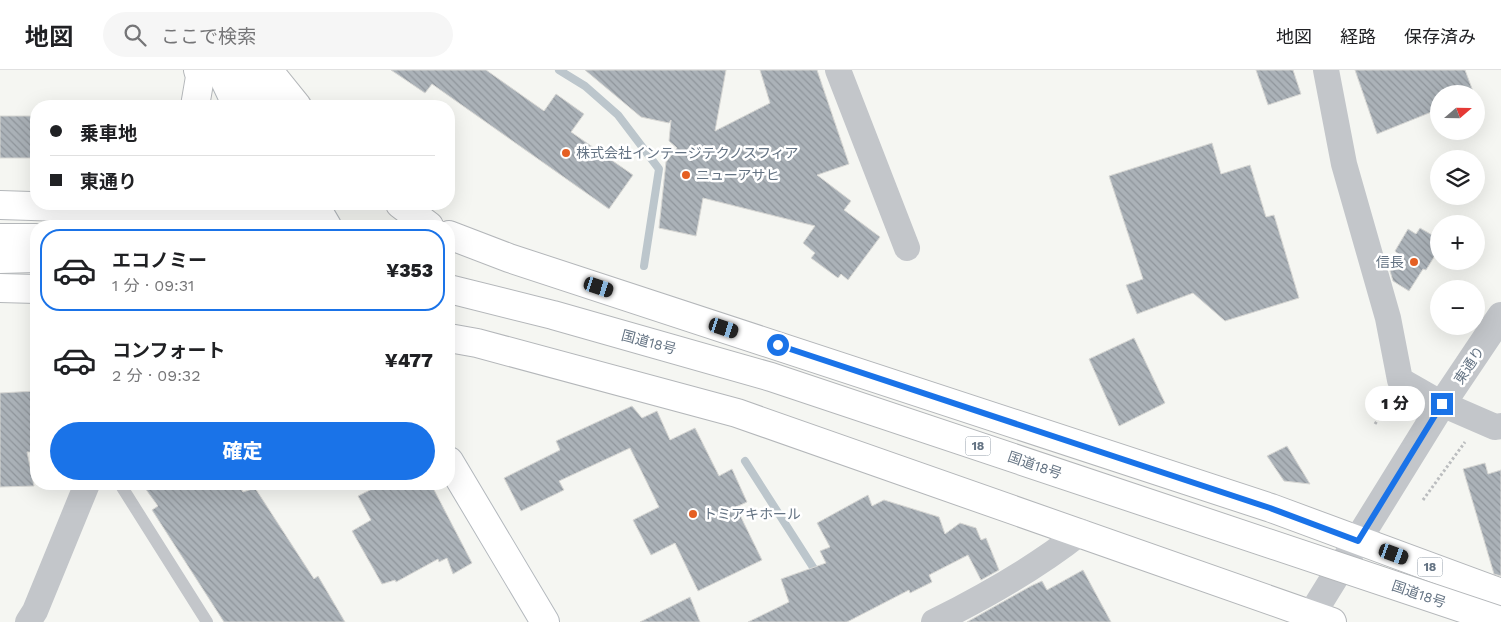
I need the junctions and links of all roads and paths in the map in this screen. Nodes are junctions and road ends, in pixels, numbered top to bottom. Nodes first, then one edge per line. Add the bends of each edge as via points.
1 (198, 70) edge
2 (220, 70) edge
3 (249, 70) edge
4 (268, 70) edge
5 (838, 70) edge
6 (1326, 70) edge
7 (196, 100) edge
8 (234, 100) edge
9 (262, 100) edge
10 (292, 100) edge
11 (131, 210) edge
12 (408, 210) edge
13 (257, 220) edge
14 (421, 220) edge
15 (455, 237) edge
16 (0, 238) edge
17 (30, 238) edge
18 (455, 248) edge
19 (907, 248) dead end
20 (30, 258) edge
21 (509, 258) junction
22 (0, 259) edge
23 (0, 288) edge
24 (30, 289) edge
25 (455, 291) edge
26 (455, 307) edge
27 (1501, 316) edge
28 (455, 339) edge
29 (476, 343) junction
30 (455, 352) edge
31 (1391, 401) dead end
32 (1442, 404) junction
33 (1375, 424) dead end
34 (1501, 426) edge
35 (1469, 437) dead end
36 (455, 471) edge
37 (85, 490) edge
38 (124, 490) edge
39 (1423, 500) dead end
40 (1081, 532) junction
41 (1358, 541) junction
42 (1501, 592) edge
43 (1317, 620) edge
44 (1501, 621) edge
45 (28, 622) edge
46 (207, 622) edge
47 (545, 622) edge
48 (934, 622) edge
49 (1455, 622) edge

1 - 7 main road
2 - 8 main road
3 - 9 main road
4 - 10 main road
5 - 19 street
6 - 32 street via 1344,164 1388,318 1400,380
11 - 13 main road
12 - 14 main road
15 - 21 main road, 18
16 - 17 main road
18 - 21 main road, 18
20 - 22 main road
21 - 41 main road, 18 via 1270,508
23 - 24 main road
25 - 44 main road, 国道18号 / 18, bridge via 771,376
26 - 49 main road, 国道18号 / 18 via 550,330 779,396 1042,480
27 - 32 street, 東通り
28 - 29 main road
29 - 30 main road
29 - 40 main road via 737,413
31 - 33 path
32 - 34 street via 1495,427
32 - 41 street, 東通り
35 - 39 path
36 - 47 main road
37 - 45 street
38 - 46 lane
40 - 43 main road
40 - 48 street via 1048,558
41 - 42 main road, 18
41 - 43 street, 東通り

